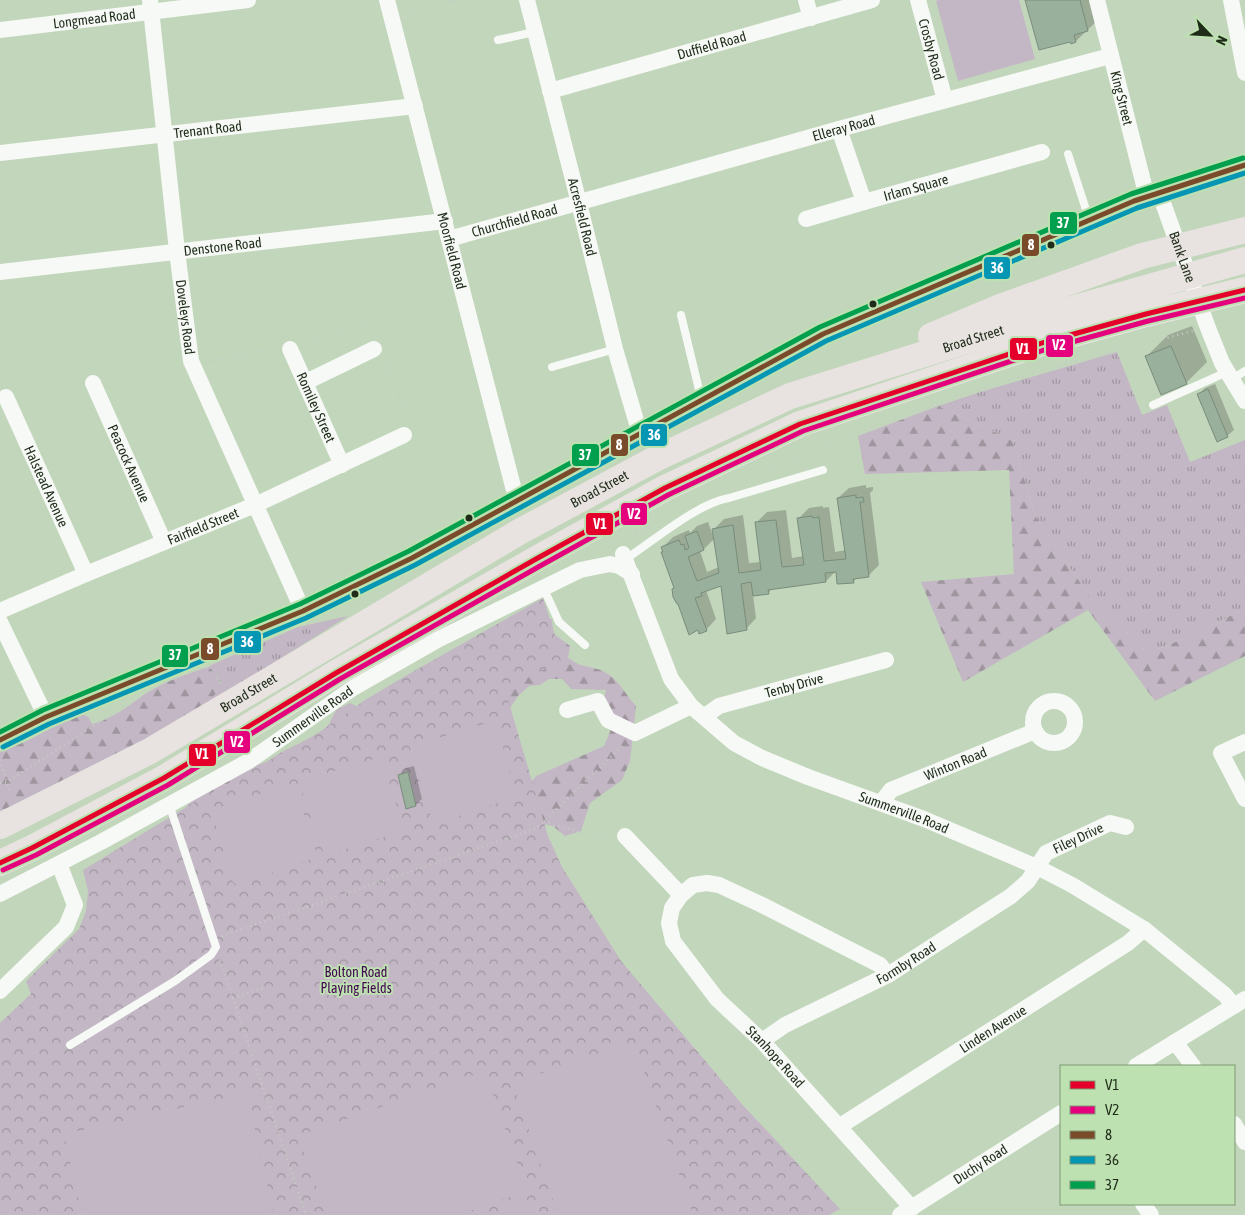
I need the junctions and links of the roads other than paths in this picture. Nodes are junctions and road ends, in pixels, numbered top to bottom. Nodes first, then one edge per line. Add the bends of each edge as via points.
1 (248, 0) edge
2 (387, 0) edge
3 (527, 0) edge
4 (806, 0) edge
5 (872, 0) edge
6 (918, 0) edge
7 (1096, 0) edge
8 (1231, 0) edge
9 (151, 6) edge
10 (811, 18) junction
11 (0, 30) edge
12 (534, 32) junction
13 (498, 40) dead end
14 (1110, 56) junction
15 (1245, 73) edge
16 (550, 91) junction
17 (945, 100) junction
18 (414, 106) junction
19 (839, 129) junction
20 (165, 134) junction
21 (1042, 152) dead end
22 (0, 154) edge
23 (1068, 154) dead end
24 (1245, 165) edge
25 (1153, 194) junction
26 (864, 202) junction
27 (579, 203) junction
28 (806, 219) dead end
29 (445, 221) junction
30 (1090, 221) junction
31 (1245, 230) edge
32 (449, 239) junction
33 (176, 252) junction
34 (1245, 260) edge
35 (0, 272) edge
36 (1244, 290) edge
37 (681, 315) dead end
38 (290, 350) dead end
39 (614, 350) junction
40 (380, 355) road end
41 (552, 367) dead end
42 (1235, 374) edge
43 (306, 382) junction
44 (93, 383) dead end
45 (790, 396) junction
46 (6, 397) dead end
47 (701, 400) junction
48 (1245, 401) edge
49 (1153, 405) dead end
50 (407, 428) road end
51 (640, 434) junction
52 (342, 465) junction
53 (823, 470) dead end
54 (517, 502) junction
55 (255, 505) junction
56 (164, 542) junction
57 (627, 562) junction
58 (86, 574) junction
59 (543, 587) junction
60 (0, 611) edge
61 (303, 611) junction
62 (0, 622) edge
63 (585, 645) dead end
64 (886, 660) dead end
65 (691, 706) junction
66 (567, 710) dead end
67 (705, 716) junction
68 (46, 718) junction
69 (1035, 731) dead end
70 (0, 740) edge
71 (1245, 742) edge
72 (1245, 799) edge
73 (881, 803) junction
74 (169, 804) junction
75 (0, 826) edge
76 (1126, 827) dead end
77 (625, 836) road end
78 (0, 863) edge
79 (59, 864) junction
80 (1037, 867) junction
81 (0, 894) edge
82 (681, 895) junction
83 (1144, 929) junction
84 (888, 975) junction
85 (0, 991) edge
86 (1240, 1002) edge
87 (762, 1041) junction
88 (1175, 1042) junction
89 (70, 1045) dead end
90 (1138, 1065) edge
91 (1192, 1065) edge
92 (1060, 1114) edge
93 (840, 1126) junction
94 (1235, 1126) edge
95 (1245, 1142) edge
96 (906, 1211) edge

1 - 9 street, Longmead Road
2 - 18 street, Moorfield Road
3 - 12 street, Acresfield Road
4 - 10 street
5 - 10 street, Duffield Road
6 - 17 street, Crosby Road
7 - 14 street, King Street
8 - 15 street
9 - 11 street, Longmead Road
9 - 20 street, Doveleys Road
10 - 16 street, Duffield Road
12 - 13 lane
12 - 16 street, Acresfield Road
14 - 17 street, Elleray Road
14 - 25 street, King Street
16 - 27 street, Acresfield Road
17 - 19 street, Elleray Road
18 - 20 street, Trenant Road
18 - 29 street, Moorfield Road
19 - 26 street, Irlam Square
19 - 27 street, Elleray Road
20 - 22 street, Trenant Road
20 - 33 street, Doveleys Road
21 - 26 street, Irlam Square
23 - 30 lane
24 - 25 street
25 - 30 street
25 - 42 street, Bank Lane via 1172,229 1208,328
26 - 28 street
27 - 32 street, Churchfield Road
27 - 39 street, Acresfield Road
29 - 32 street, Moorfield Road
29 - 33 street, Denstone Road
30 - 47 street via 823,334
31 - 45 highway via 1142,256 1000,307
32 - 54 street, Moorfield Road
33 - 35 street, Denstone Road
33 - 55 street, Doveleys Road via 191,361
34 - 45 highway, Broad Street via 1036,319
36 - 78 highway, Broad Street via 1045,342 800,424 666,488 536,558 336,672 164,778
37 - 47 lane
38 - 43 street, Romiley Street
39 - 41 lane
39 - 51 street, Acresfield Road
40 - 43 street
42 - 48 street, Bank Lane
42 - 49 lane
43 - 52 street, Romiley Street
44 - 56 street, Peacock Avenue
45 - 75 highway, Broad Street via 656,458 518,532 150,751
46 - 58 street, Halstead Avenue
47 - 51 street
50 - 52 street, Fairfield Street
51 - 54 street
52 - 55 street, Fairfield Street
53 - 57 lane via 717,500
54 - 61 street
55 - 56 street, Fairfield Street
55 - 61 street, Doveleys Road
56 - 58 street, Fairfield Street
57 - 59 street, Summerville Road via 619,566 600,565 580,570
57 - 65 street, Summerville Road via 672,679
58 - 60 street, Fairfield Street
59 - 63 lane via 559,622
59 - 74 street, Summerville Road via 439,639 352,688 249,760
61 - 68 street
62 - 68 street
64 - 67 street, Tenby Drive via 719,706
65 - 66 street via 635,733 608,720 598,702
65 - 67 street, Summerville Road
67 - 73 street, Summerville Road via 734,743 762,758
68 - 70 street
69 - 73 street, Winton Road via 891,790
71 - 72 street via 1221,753
73 - 80 street, Summerville Road
74 - 79 street, Summerville Road
74 - 89 lane via 214,943 211,955 175,982
76 - 80 street, Filey Drive via 1110,823 1102,826 1046,853
77 - 82 street
79 - 81 street, Summerville Road
79 - 85 street via 75,904 66,927
80 - 83 street, Summerville Road
80 - 84 street, Formby Road via 1028,881 1011,896
82 - 84 street via 693,885 719,885 880,965
82 - 87 street, Stanhope Road via 672,908 669,923 673,941 717,999
83 - 86 street, Summerville Road via 1225,995
83 - 93 street, Linden Avenue via 1128,944
84 - 87 street, Formby Road via 785,1025
86 - 88 street
87 - 93 street, Stanhope Road
88 - 90 street
88 - 91 street
92 - 96 street, Duchy Road
93 - 96 street, Stanhope Road
94 - 95 street

